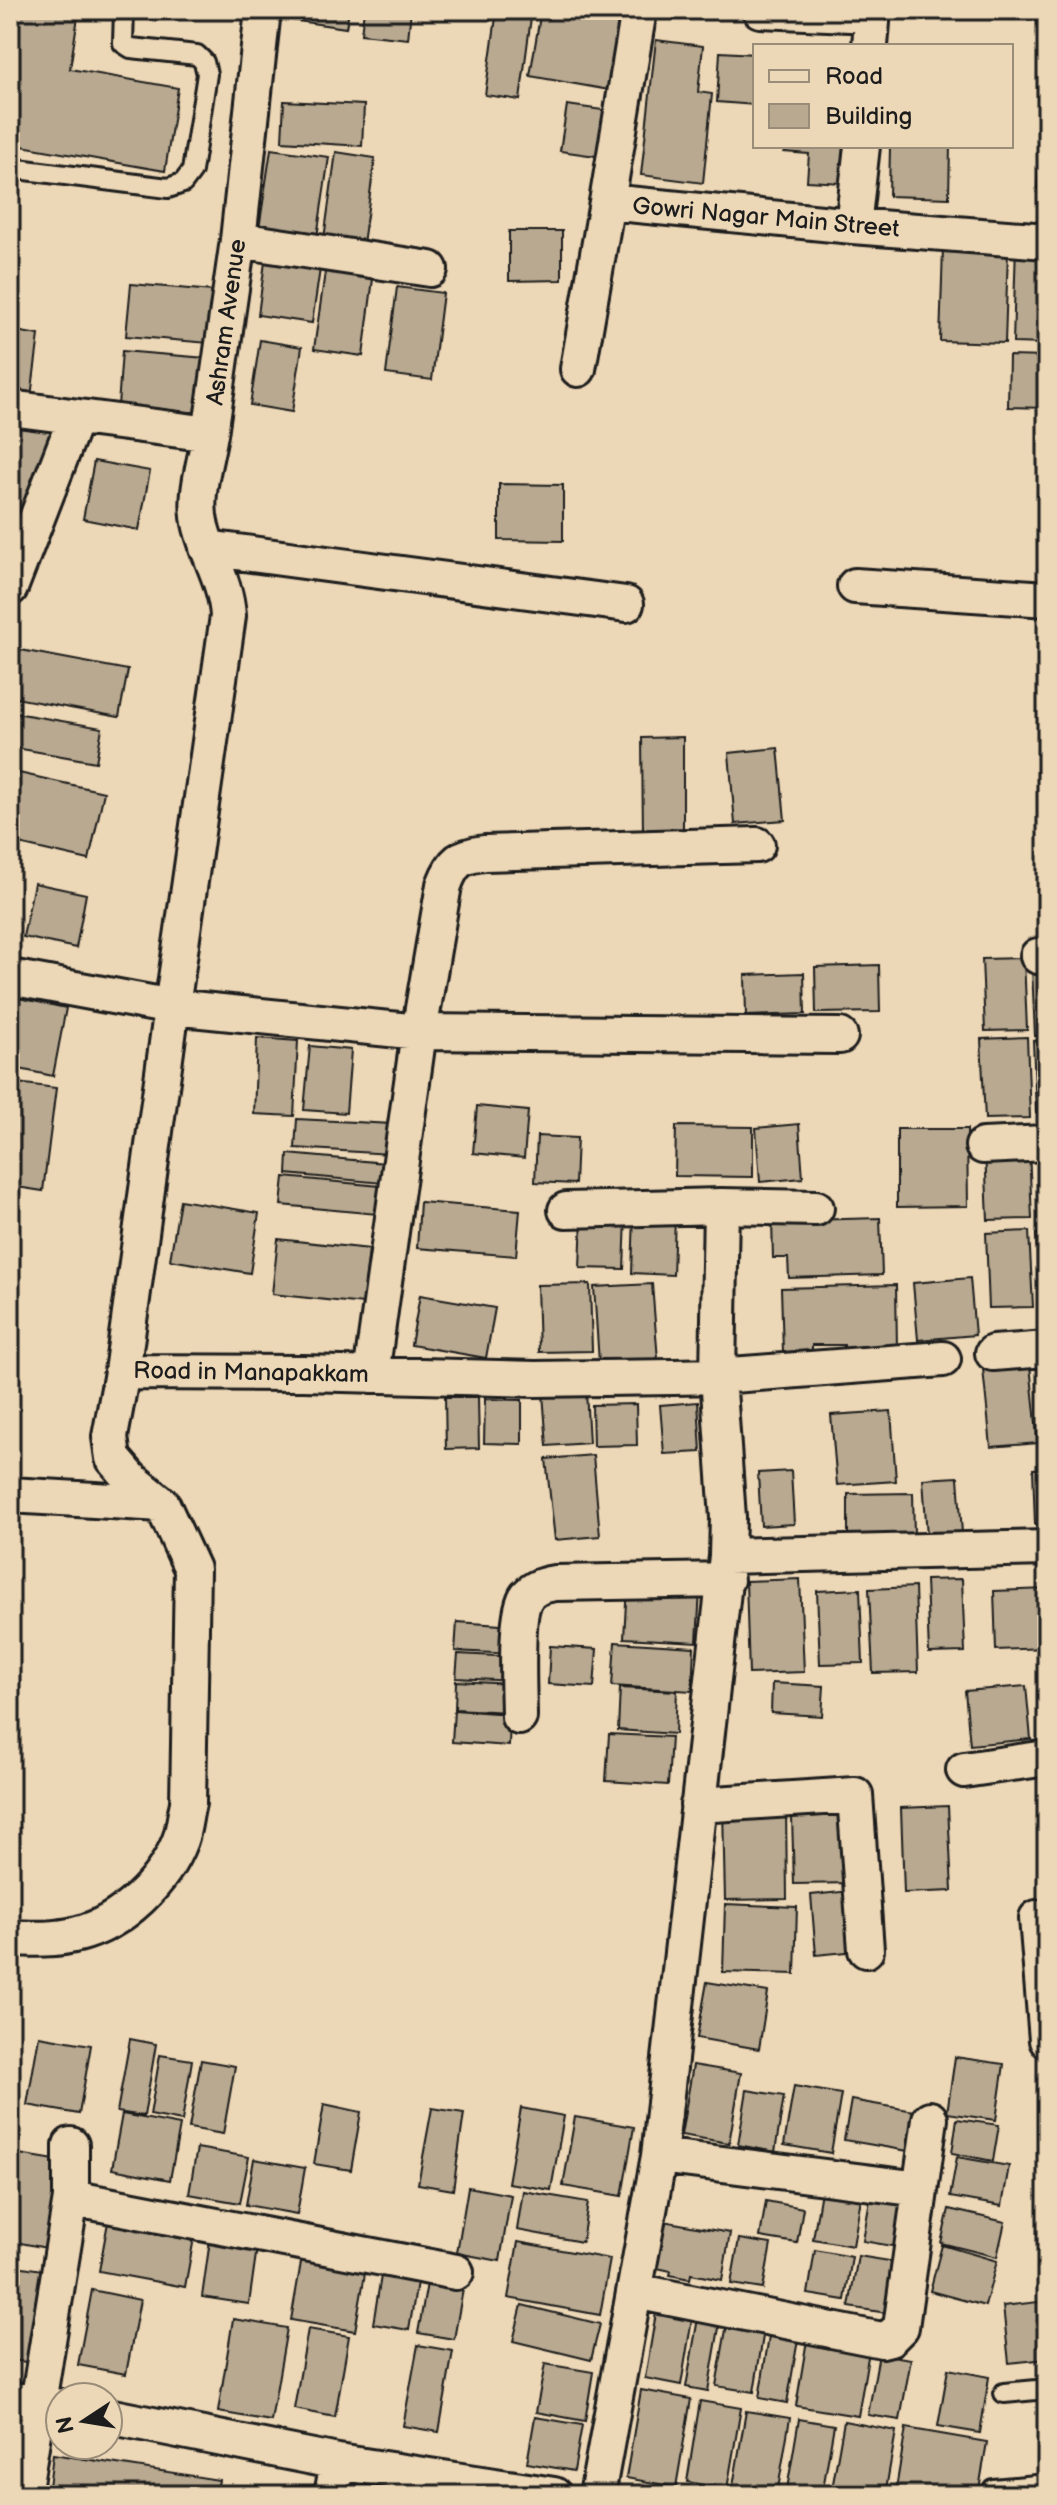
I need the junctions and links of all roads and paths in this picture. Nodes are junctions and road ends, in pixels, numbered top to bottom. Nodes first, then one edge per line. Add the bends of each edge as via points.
1 (124, 10) edge
2 (263, 10) edge
3 (639, 10) edge
4 (760, 10) edge
5 (872, 24) edge
6 (862, 148) edge
7 (10, 168) edge
8 (607, 202) junction
9 (853, 226) junction
10 (238, 240) junction
11 (1047, 241) edge
12 (430, 269) dead end
13 (578, 369) dead end
14 (10, 408) edge
15 (76, 417) junction
16 (210, 434) junction
17 (207, 548) junction
18 (855, 586) dead end
19 (10, 588) edge
20 (1047, 599) edge
21 (626, 604) dead end
22 (757, 845) dead end
23 (10, 977) edge
24 (172, 1007) junction
25 (419, 1032) junction
26 (840, 1036) dead end
27 (1047, 1143) edge
28 (983, 1146) dead end
29 (721, 1206) junction
30 (816, 1208) dead end
31 (566, 1210) dead end
32 (1047, 1349) edge
33 (993, 1353) dead end
34 (943, 1359) dead end
35 (122, 1372) junction
36 (371, 1375) junction
37 (718, 1376) junction
38 (10, 1495) edge
39 (162, 1504) junction
40 (1047, 1548) edge
41 (727, 1568) junction
42 (519, 1717) dead end
43 (1047, 1758) edge
44 (964, 1770) dead end
45 (698, 1805) junction
46 (1037, 1918) dead end
47 (10, 1938) edge
48 (866, 1950) dead end
49 (1047, 2040) edge
50 (930, 2119) dead end
51 (71, 2145) dead end
52 (659, 2156) junction
53 (920, 2189) junction
54 (71, 2198) junction
55 (456, 2272) dead end
56 (635, 2291) junction
57 (1047, 2389) edge
58 (1004, 2393) dead end
59 (36, 2403) edge
60 (124, 2419) edge
61 (338, 2462) junction
62 (1047, 2484) edge
63 (993, 2489) dead end
64 (23, 2495) edge
65 (332, 2495) edge
66 (554, 2495) edge
67 (597, 2495) edge

1 - 7 lane via 123,43 197,55 204,62 207,74 192,171 183,183 168,188
2 - 10 street, Ashram Avenue
3 - 8 street
4 - 5 street
6 - 9 street
8 - 9 street, Gowri Nagar Main Street
8 - 13 street, Gowri Nagar Main Street
9 - 11 street, Gowri Nagar Main Street
10 - 12 street
10 - 16 street, Ashram Avenue
14 - 15 street, Ashram Avenue
15 - 16 street, Ashram Avenue
15 - 19 street
16 - 17 street, Road in Manapakkam via 198,499
17 - 21 street
17 - 24 street, Road in Manapakkam via 227,595 228,616
18 - 20 street
22 - 25 street via 468,855 451,866 444,885
23 - 24 street
24 - 25 street
24 - 35 street, Road in Manapakkam
25 - 26 street
25 - 36 street
27 - 28 street
29 - 30 street
29 - 31 street
29 - 37 street
32 - 33 street
34 - 37 street, Road in Manapakkam
35 - 36 street, Road in Manapakkam
35 - 39 street via 110,1437 113,1458
36 - 37 street, Road in Manapakkam
37 - 41 street
38 - 39 street
39 - 47 street via 192,1569 188,1803 179,1841 161,1875 108,1922 78,1934
40 - 41 street
41 - 42 street via 539,1585 526,1597 520,1614
41 - 45 street
43 - 44 street
45 - 48 street via 855,1795
45 - 52 street
46 - 49 street
50 - 53 street
51 - 54 street
52 - 53 street
52 - 56 street
53 - 56 street via 901,2327 890,2338
54 - 55 street
54 - 59 street
56 - 67 street
57 - 58 lane
59 - 64 street
60 - 61 street
61 - 65 street
61 - 66 street
62 - 63 lane

